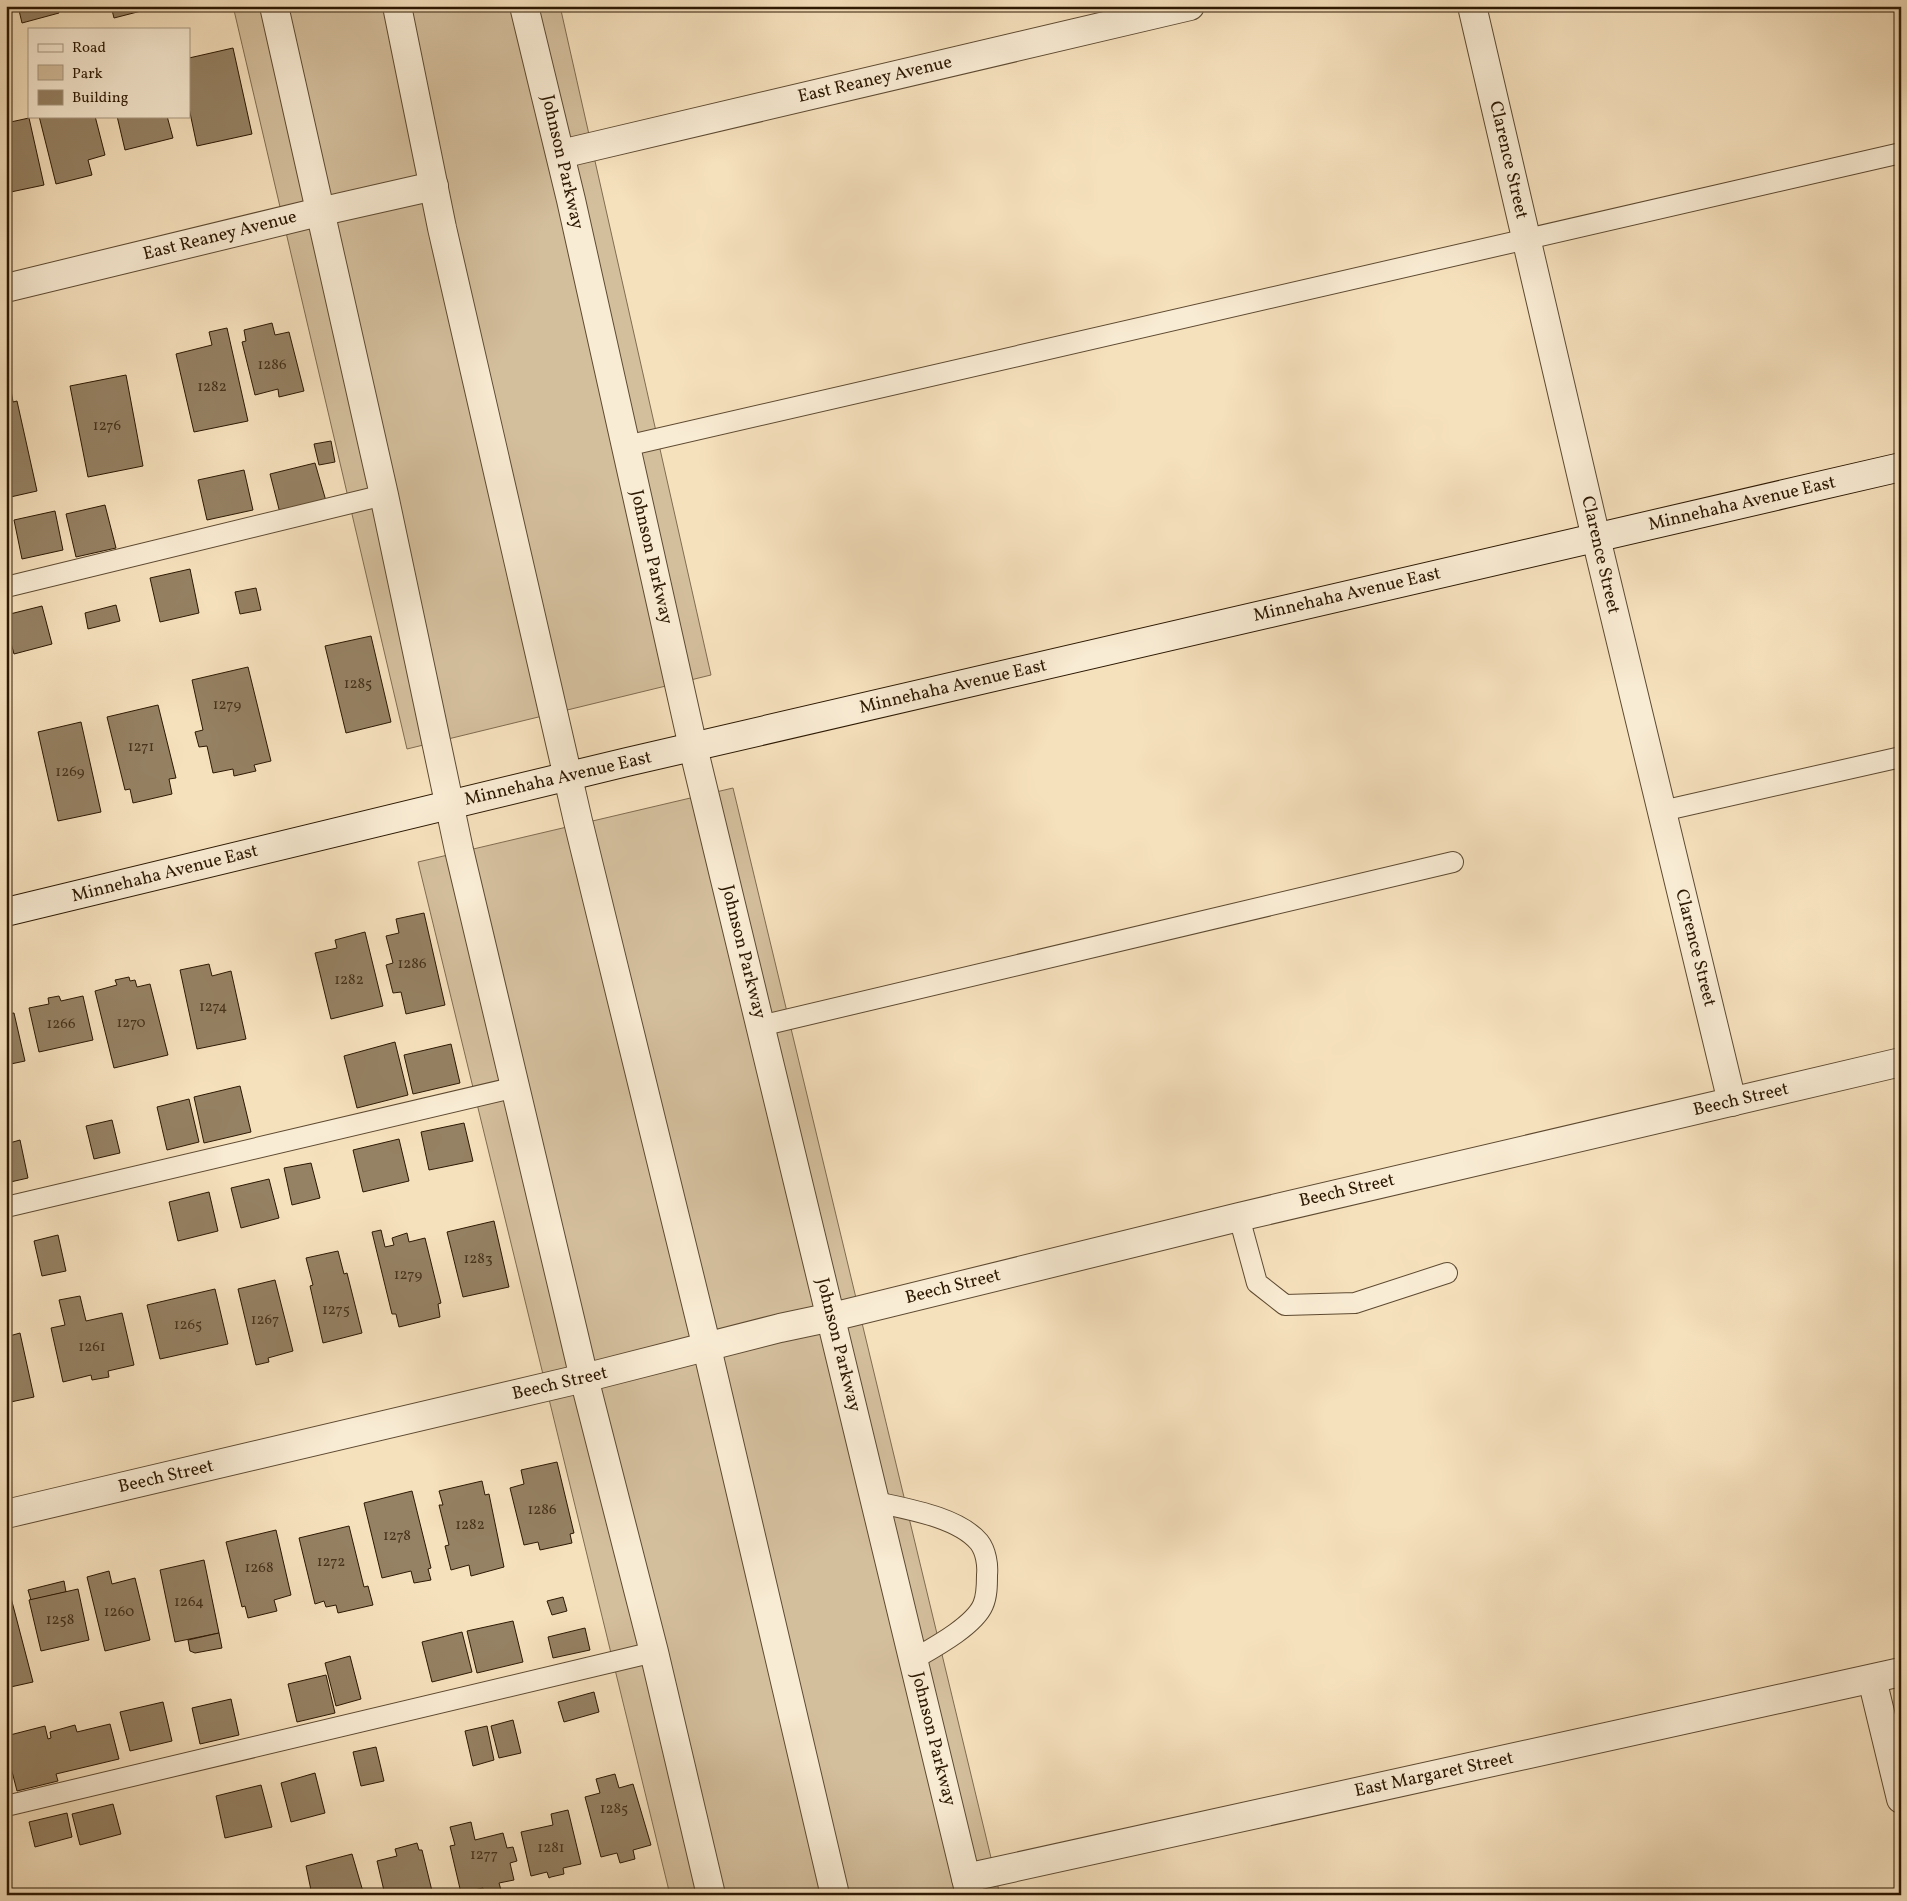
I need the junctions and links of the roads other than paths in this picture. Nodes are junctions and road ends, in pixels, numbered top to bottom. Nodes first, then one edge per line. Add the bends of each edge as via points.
1 (274, 6) edge
2 (397, 6) edge
3 (524, 6) edge
4 (1190, 6) edge
5 (1472, 6) edge
6 (1901, 153) edge
7 (561, 154) junction
8 (434, 186) junction
9 (319, 212) junction
10 (1527, 239) junction
11 (6, 288) edge
12 (626, 446) junction
13 (1901, 468) edge
14 (384, 496) junction
15 (1596, 538) junction
16 (6, 587) edge
17 (693, 747) junction
18 (1901, 757) edge
19 (568, 777) junction
20 (449, 805) junction
21 (1662, 811) junction
22 (1453, 862) dead end
23 (6, 912) edge
24 (760, 1026) junction
25 (1901, 1062) edge
26 (516, 1086) junction
27 (1732, 1102) junction
28 (6, 1208) edge
29 (1239, 1216) junction
30 (1447, 1274) dead end
31 (832, 1317) junction
32 (707, 1348) junction
33 (584, 1378) junction
34 (876, 1502) junction
35 (6, 1514) edge
36 (654, 1652) junction
37 (914, 1659) junction
38 (1901, 1672) edge
39 (1872, 1679) junction
40 (1901, 1800) edge
41 (6, 1806) edge
42 (968, 1887) edge
43 (711, 1895) edge
44 (835, 1895) edge

1 - 9 street
2 - 8 street
3 - 7 street, Johnson Parkway
4 - 7 street, East Reaney Avenue
5 - 10 street, Clarence Street
6 - 10 lane
7 - 12 street, Johnson Parkway
8 - 9 street, East Reaney Avenue
8 - 19 street
9 - 11 street, East Reaney Avenue
9 - 14 street
10 - 12 lane
10 - 15 street, Clarence Street
12 - 17 street, Johnson Parkway
13 - 15 street, Minnehaha Avenue East
14 - 16 lane
14 - 20 street
15 - 17 street, Minnehaha Avenue East
15 - 21 street, Clarence Street
17 - 19 street, Minnehaha Avenue East
17 - 24 street, Johnson Parkway
18 - 21 lane
19 - 20 street, Minnehaha Avenue East
19 - 32 street
20 - 23 street, Minnehaha Avenue East
20 - 26 street
21 - 27 street, Clarence Street
22 - 24 lane
24 - 31 street, Johnson Parkway
25 - 27 street, Beech Street
26 - 28 lane
26 - 33 street
27 - 29 street, Beech Street
29 - 30 lane via 1258,1283 1285,1305 1355,1303
29 - 31 street, Beech Street
31 - 32 street, Beech Street
31 - 34 street, Johnson Parkway
32 - 33 street, Beech Street
32 - 44 street
33 - 35 street, Beech Street
33 - 36 street
34 - 37 street, Johnson Parkway
34 - 37 lane via 922,1512 959,1527 979,1543 988,1563 982,1607 965,1625
36 - 41 lane
36 - 43 street
37 - 42 street, Johnson Parkway
38 - 39 street, East Margaret Street
39 - 40 street
39 - 42 street, East Margaret Street

